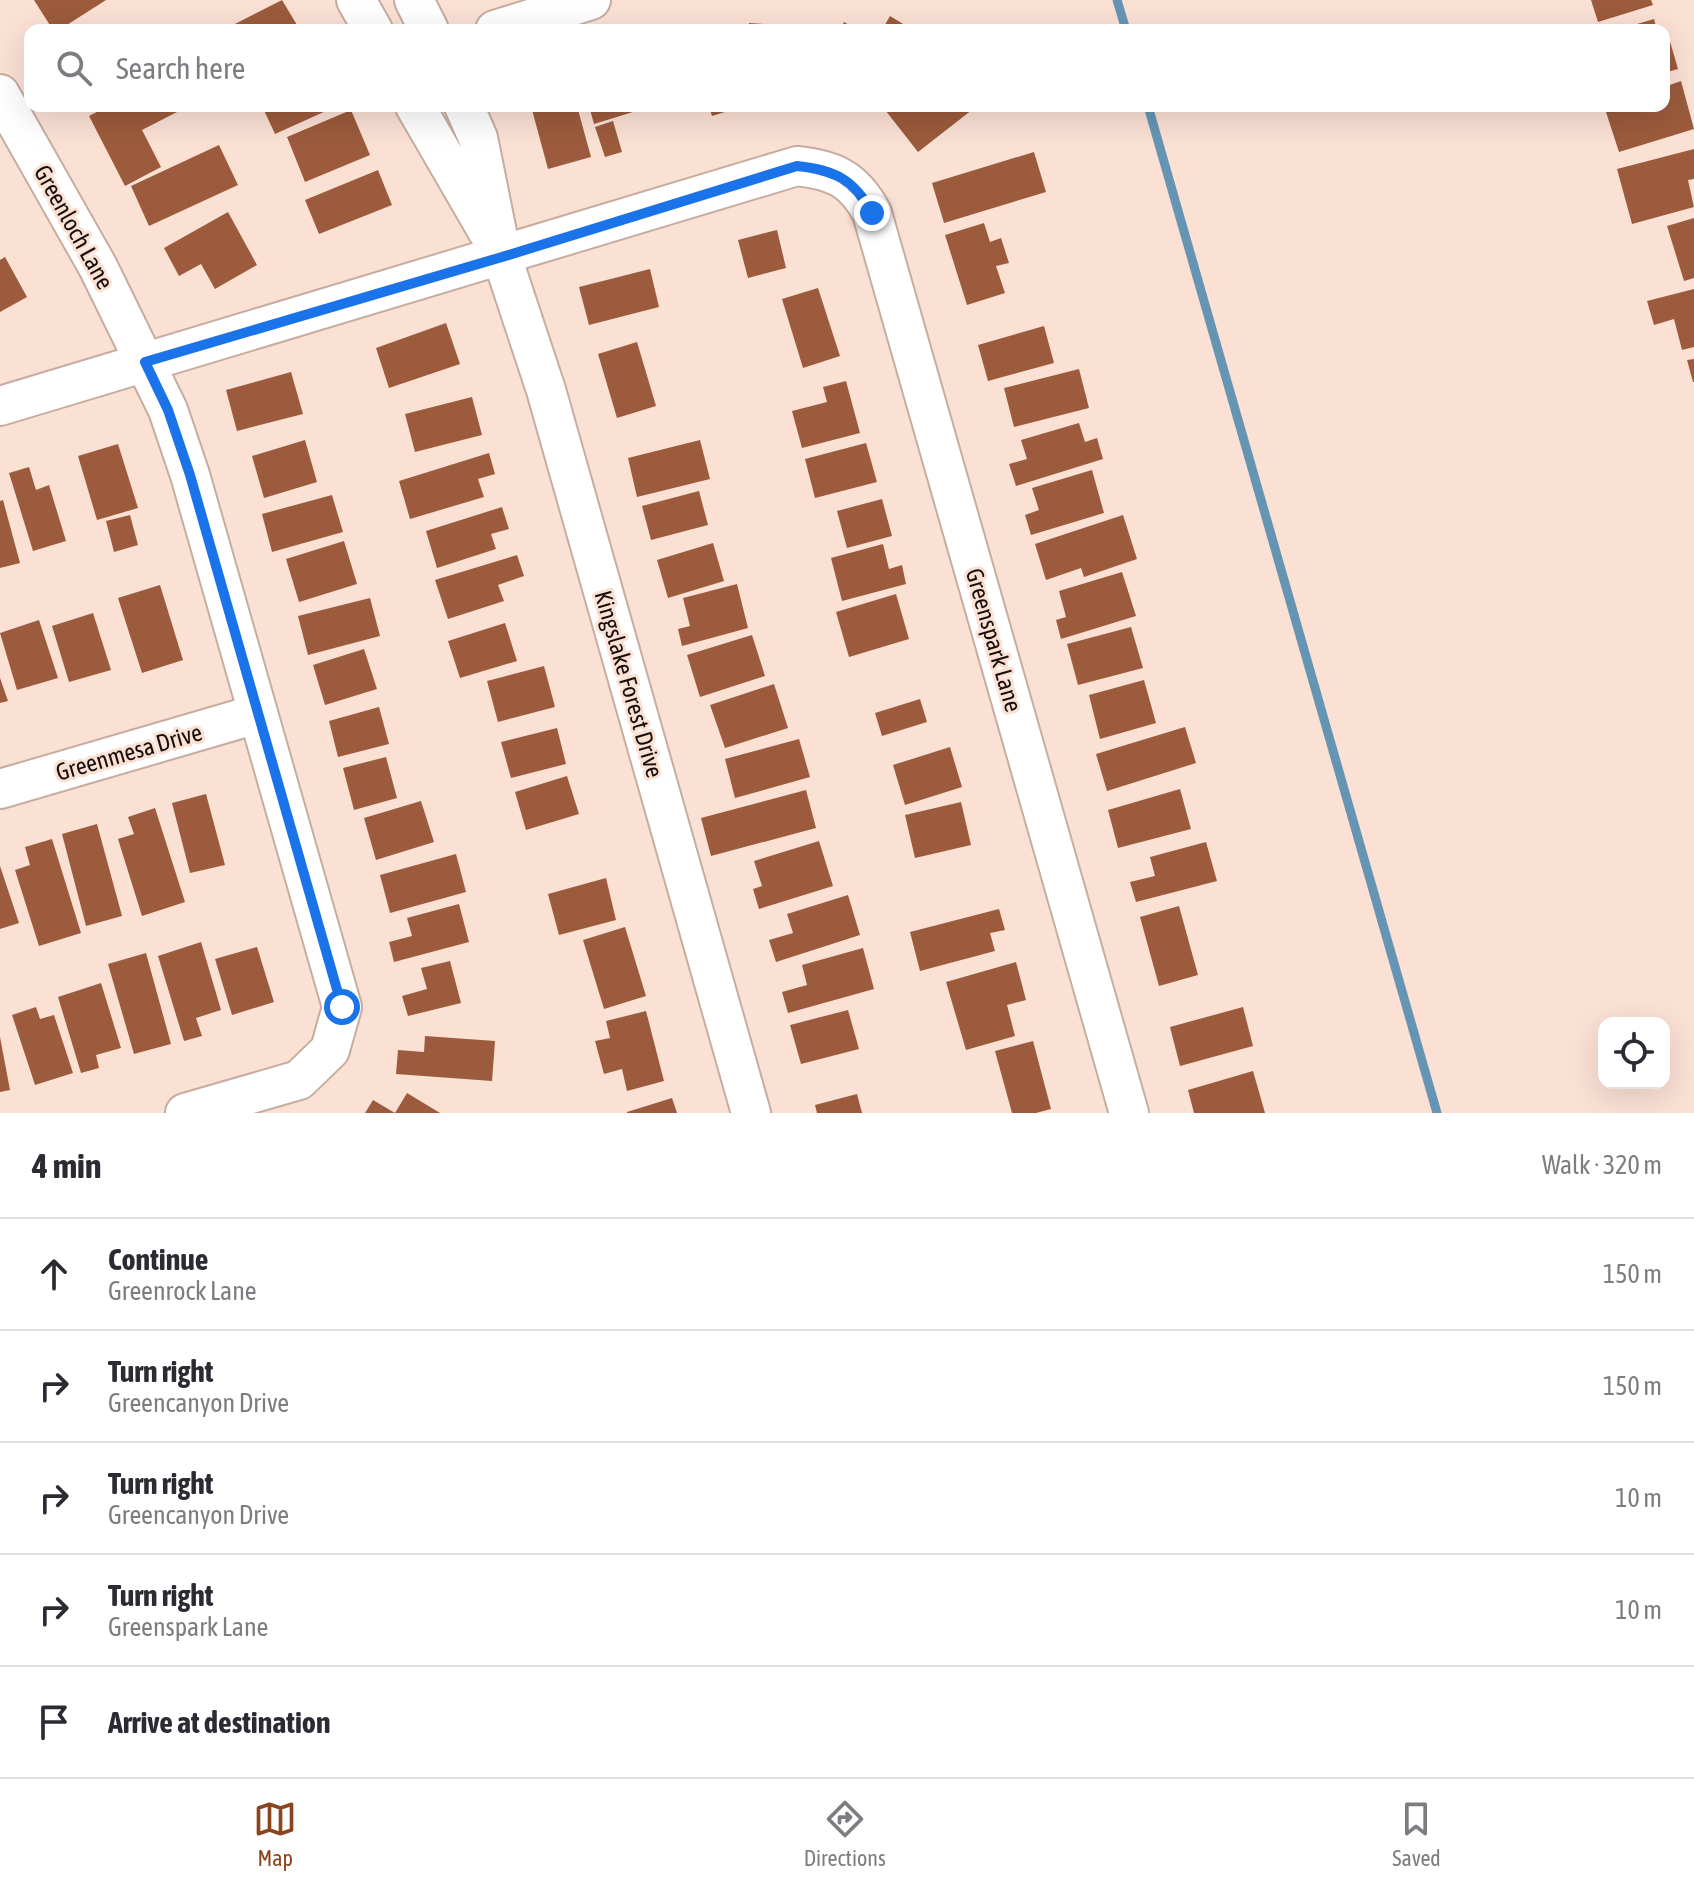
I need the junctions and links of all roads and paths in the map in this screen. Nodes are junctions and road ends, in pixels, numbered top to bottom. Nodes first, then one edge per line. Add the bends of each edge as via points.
1 (356, 0) edge
2 (414, 0) edge
3 (591, 0) edge
4 (370, 24) edge
5 (426, 24) edge
6 (514, 24) edge
7 (0, 94) edge
8 (418, 112) edge
9 (467, 112) edge
10 (502, 257) junction
11 (145, 362) junction
12 (0, 406) edge
13 (257, 714) junction
14 (0, 789) edge
15 (185, 1113) edge
16 (751, 1113) edge
17 (1129, 1113) edge

1 - 4 street
2 - 5 street
3 - 6 street
7 - 11 street, Greenloch Lane
8 - 10 street, Kingslake Forest Drive
9 - 10 street, Kingslake Forest Drive via 478,138
10 - 11 street
10 - 16 street, Kingslake Forest Drive via 546,390
10 - 17 street, Greenspark Lane via 797,166 821,168 861,193 872,213
11 - 12 street
11 - 13 street, Greenloch Lane via 190,475
13 - 14 street, Greenmesa Drive
13 - 15 street, Greenloch Lane via 342,1007 330,1050 299,1080

